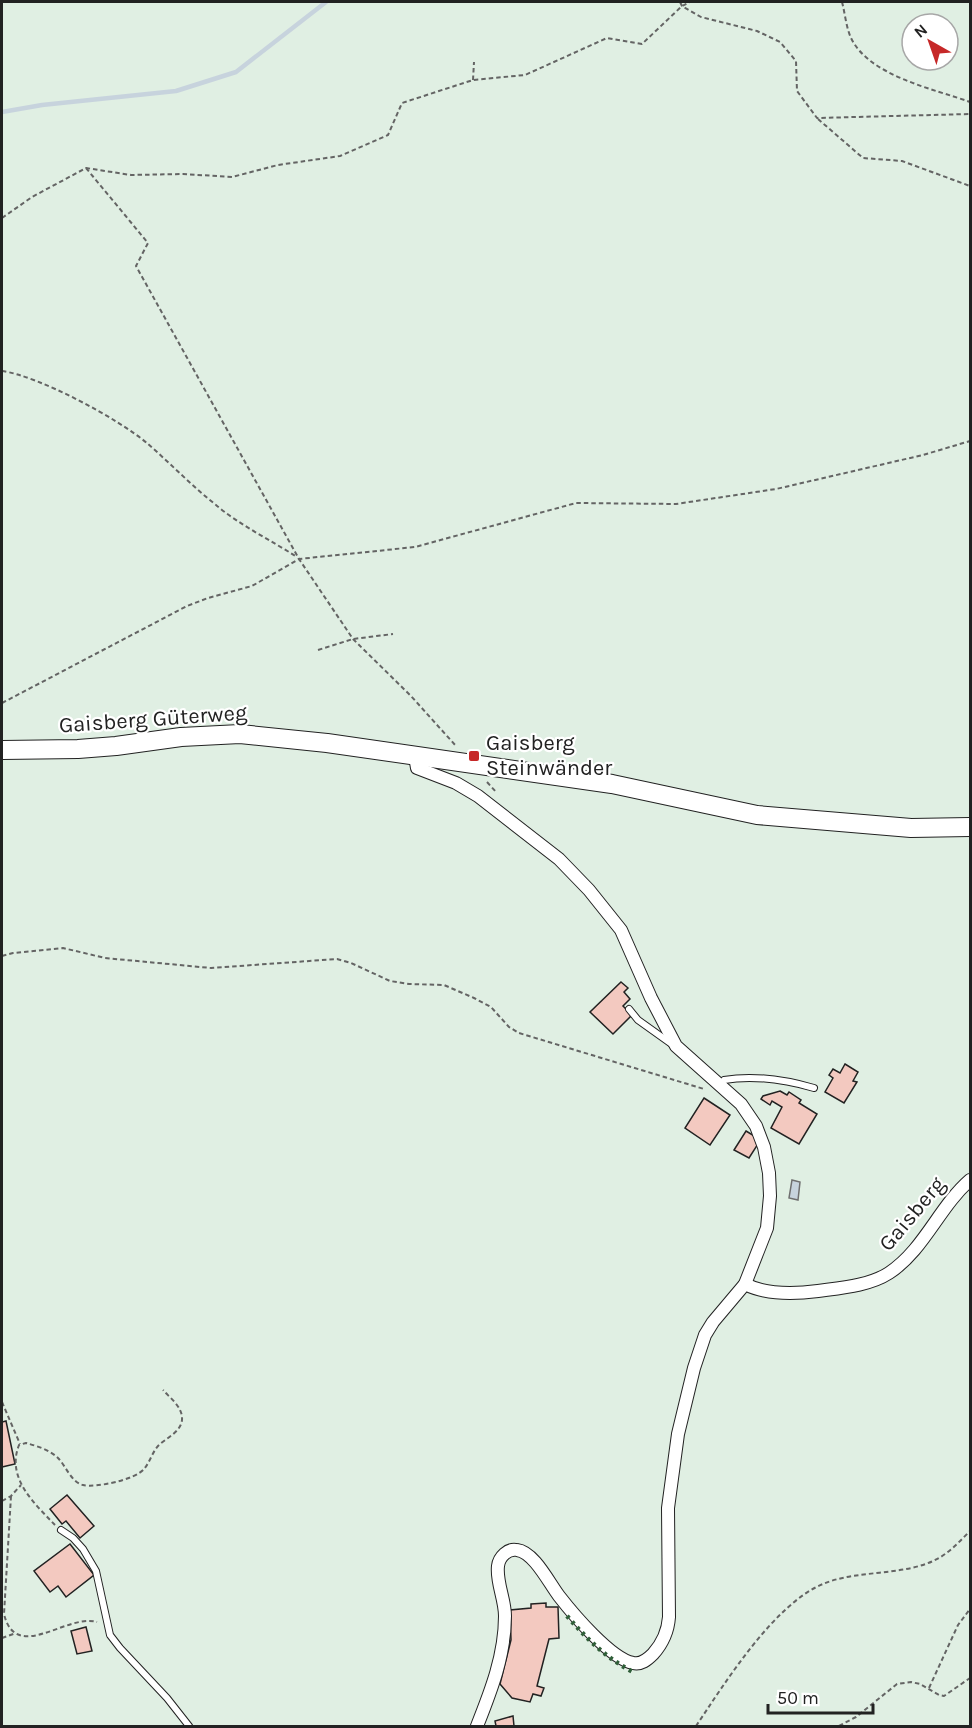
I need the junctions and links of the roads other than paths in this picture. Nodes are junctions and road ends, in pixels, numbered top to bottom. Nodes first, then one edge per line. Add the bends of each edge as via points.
1 (2, 750) edge
2 (415, 756) junction
3 (970, 827) edge
4 (629, 1009) dead end
5 (676, 1046) junction
6 (723, 1088) junction
7 (814, 1088) dead end
8 (970, 1180) edge
9 (745, 1284) junction
10 (61, 1530) road end
11 (189, 1726) edge
12 (477, 1726) edge

1 - 2 main road, Gaisberg Güterweg via 78,749 240,734
2 - 3 main road via 612,784 757,815 911,828
2 - 5 street via 417,768 478,796 559,859 589,890 621,930
4 - 5 lane via 638,1020
5 - 6 street
6 - 7 lane via 724,1080 749,1079
6 - 9 street via 741,1104 756,1126 769,1173 767,1228
8 - 9 street, Gaisberg via 921,1241 888,1274 863,1283 798,1293 767,1291
9 - 12 street via 708,1329 685,1403 669,1491 669,1626 658,1647 640,1663 618,1656 578,1619 532,1558 520,1550 509,1551 498,1568 505,1616 502,1646
10 - 11 lane via 83,1549 96,1571 110,1635

